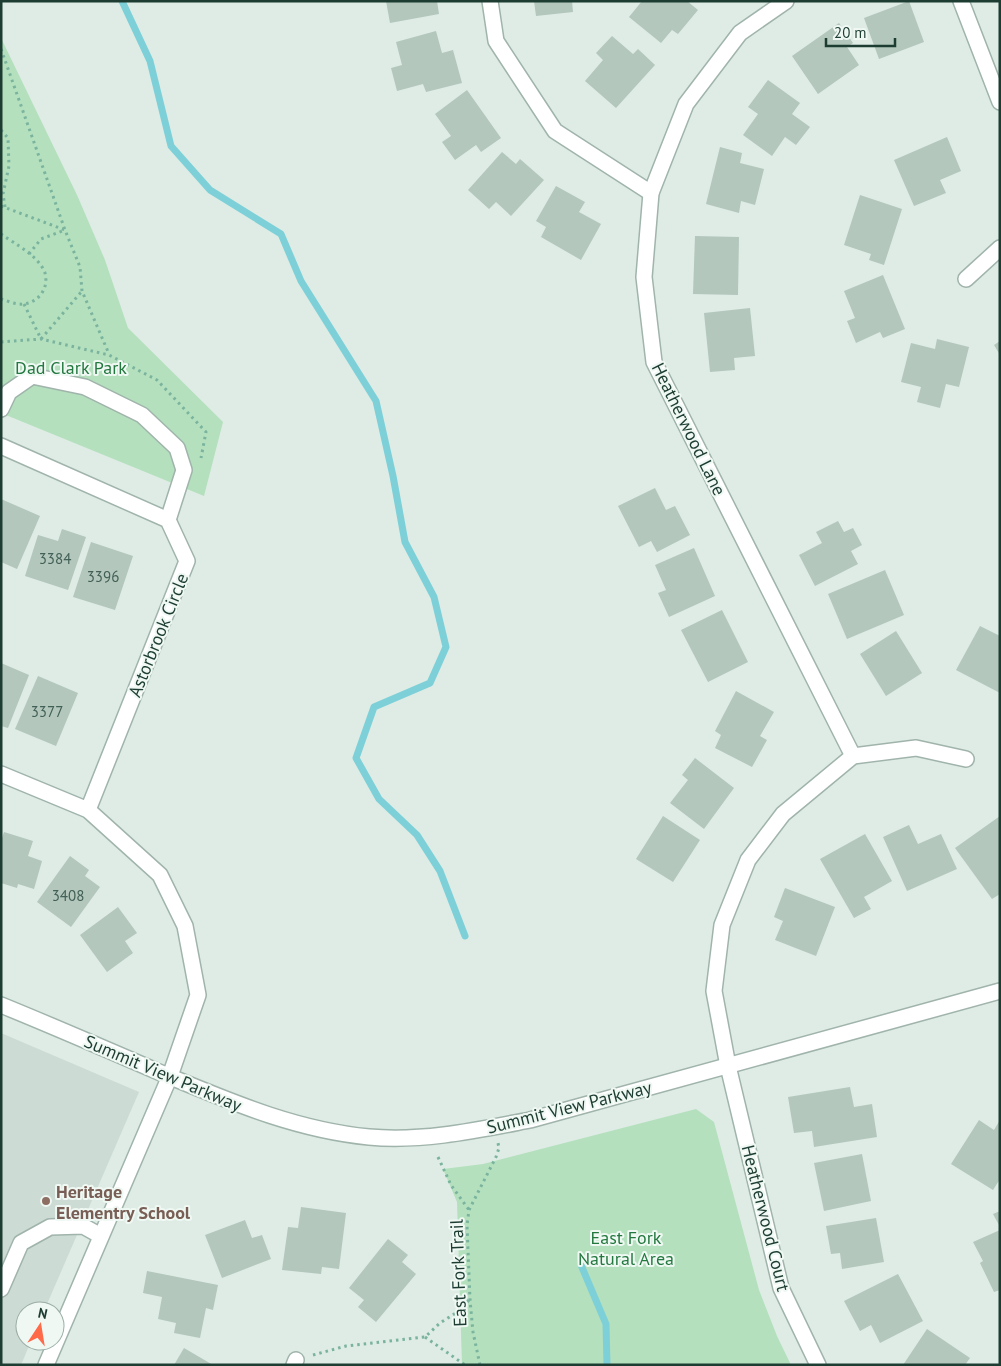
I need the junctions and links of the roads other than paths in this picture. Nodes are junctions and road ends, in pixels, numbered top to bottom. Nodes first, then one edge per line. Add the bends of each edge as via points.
1 (490, 1) edge
2 (786, 1) edge
3 (961, 1) edge
4 (1000, 102) edge
5 (651, 193) junction
6 (1000, 248) edge
7 (966, 280) dead end
8 (1, 410) edge
9 (1, 446) edge
10 (168, 520) junction
11 (853, 756) junction
12 (966, 759) dead end
13 (1, 774) edge
14 (88, 810) junction
15 (1000, 991) edge
16 (1, 1005) edge
17 (728, 1066) junction
18 (170, 1076) junction
19 (101, 1236) junction
20 (1, 1289) edge
21 (46, 1365) edge
22 (818, 1365) edge

1 - 5 street via 496,41 555,131
2 - 5 street, Heatherwood Lane via 740,32 686,104
3 - 4 street
5 - 11 street, Heatherwood Lane via 644,277 654,362
6 - 7 street
8 - 10 street via 10,392 32,376 84,388 142,415 177,448 184,470
9 - 10 street
10 - 14 street, Astorbrook Circle via 187,561
11 - 12 street via 916,748
11 - 17 street, Heatherwood Court via 783,814 748,860 722,925 714,991
13 - 14 street
14 - 18 street via 160,875 185,926 198,995
15 - 17 street, Summit View Parkway
16 - 18 street, Summit View Parkway
17 - 18 street, Summit View Parkway via 530,1120 418,1138 370,1137 322,1130 225,1100
17 - 22 street, Heatherwood Court via 781,1288
18 - 19 street
19 - 20 street via 83,1226 50,1227 21,1243
19 - 21 street

